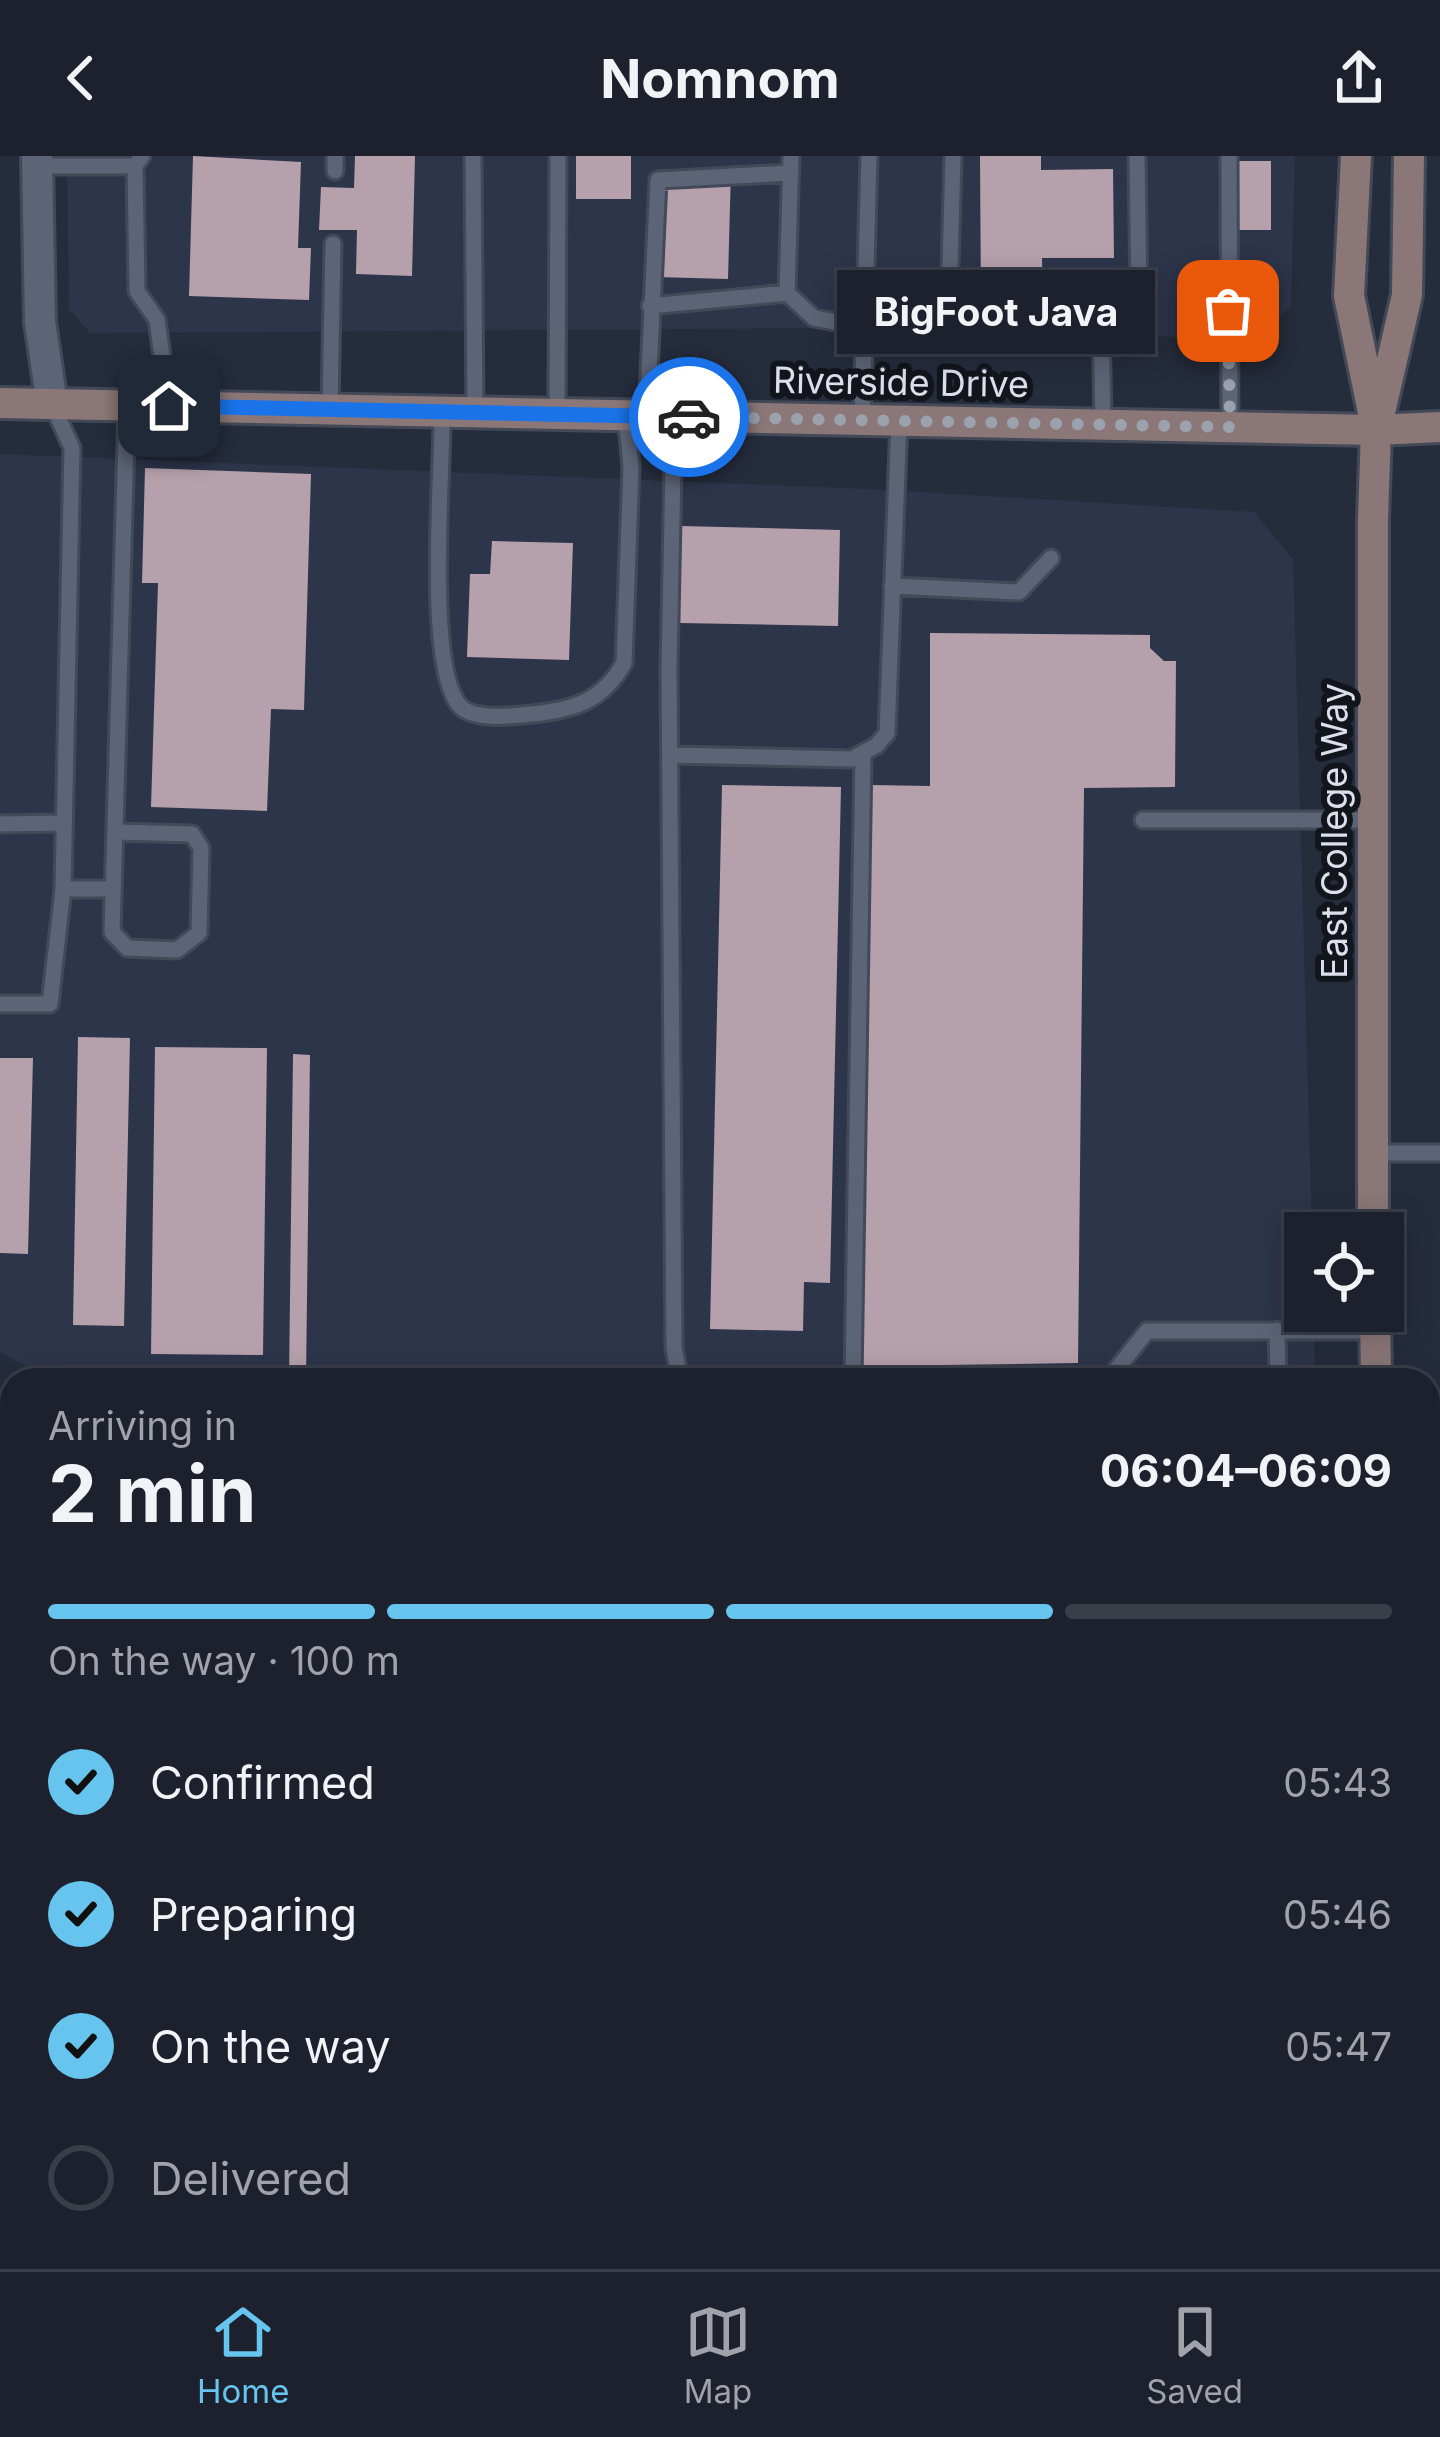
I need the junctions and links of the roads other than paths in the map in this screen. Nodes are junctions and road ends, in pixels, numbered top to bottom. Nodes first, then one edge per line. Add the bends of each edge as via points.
1 (472, 156) edge
2 (558, 156) edge
3 (869, 156) edge
4 (952, 156) edge
5 (1137, 156) edge
6 (1228, 156) edge
7 (1356, 156) edge
8 (1409, 156) edge
9 (37, 161) edge
10 (138, 161) edge
11 (790, 165) edge
12 (333, 244) dead end
13 (787, 293) junction
14 (949, 305) dead end
15 (650, 306) junction
16 (863, 327) junction
17 (0, 403) edge
18 (52, 404) junction
19 (127, 406) junction
20 (169, 406) junction
21 (330, 410) junction
22 (442, 412) junction
23 (475, 412) junction
24 (557, 414) junction
25 (649, 416) junction
26 (862, 420) junction
27 (899, 421) junction
28 (1103, 425) junction
29 (1230, 427) junction
30 (1440, 427) edge
31 (1376, 430) junction
32 (1051, 558) dead end
33 (892, 586) junction
34 (863, 753) junction
35 (670, 755) junction
36 (1143, 820) dead end
37 (1373, 820) junction
38 (0, 824) edge
39 (62, 824) junction
40 (115, 832) junction
41 (63, 889) junction
42 (111, 889) junction
43 (0, 1004) edge
44 (1372, 1153) junction
45 (1440, 1153) edge
46 (1373, 1212) edge
47 (1284, 1329) edge
48 (1277, 1330) junction
49 (1375, 1332) edge
50 (678, 1368) edge
51 (853, 1368) edge
52 (1118, 1368) edge
53 (1278, 1368) edge
54 (1376, 1368) edge

1 - 23 lane
2 - 24 lane
3 - 16 lane
4 - 14 lane
5 - 28 lane via 1139,298 1133,308 1101,317
6 - 29 lane
7 - 31 main road, East College Way via 1349,296
8 - 31 main road, East College Way via 1407,295
9 - 10 lane
9 - 18 street via 40,322
10 - 20 lane via 137,291 157,320
11 - 13 lane
11 - 15 lane via 658,180
12 - 21 lane
13 - 15 lane
13 - 16 lane via 814,318
15 - 25 lane
16 - 26 lane
17 - 18 main road, Riverside Drive
18 - 19 main road, Riverside Drive
18 - 39 lane via 72,448
19 - 20 main road, Riverside Drive
19 - 40 lane
20 - 21 main road, Riverside Drive
21 - 22 main road, Riverside Drive
22 - 23 main road, Riverside Drive
22 - 25 lane via 439,638 449,686 461,708 477,715 570,709 614,681 624,663 631,467
23 - 24 main road, Riverside Drive
24 - 25 main road, Riverside Drive
25 - 26 main road, Riverside Drive
25 - 35 lane
26 - 27 main road, Riverside Drive
27 - 28 main road, Riverside Drive
27 - 33 lane
28 - 29 main road, Riverside Drive
29 - 31 main road, Riverside Drive
30 - 31 main road, Riverside Drive
31 - 37 main road, East College Way
32 - 33 lane via 1019,592
33 - 34 lane via 886,733
34 - 35 lane via 820,761
34 - 51 lane
35 - 50 lane
36 - 37 lane
37 - 44 main road, East College Way
38 - 39 lane
39 - 41 lane
40 - 42 lane
40 - 42 lane via 192,834 202,848 199,933 177,950 127,948 112,932
41 - 42 lane
41 - 43 lane via 50,1004
44 - 45 lane
44 - 46 main road, East College Way
47 - 48 lane
48 - 52 lane via 1147,1331
48 - 53 lane
49 - 54 main road

